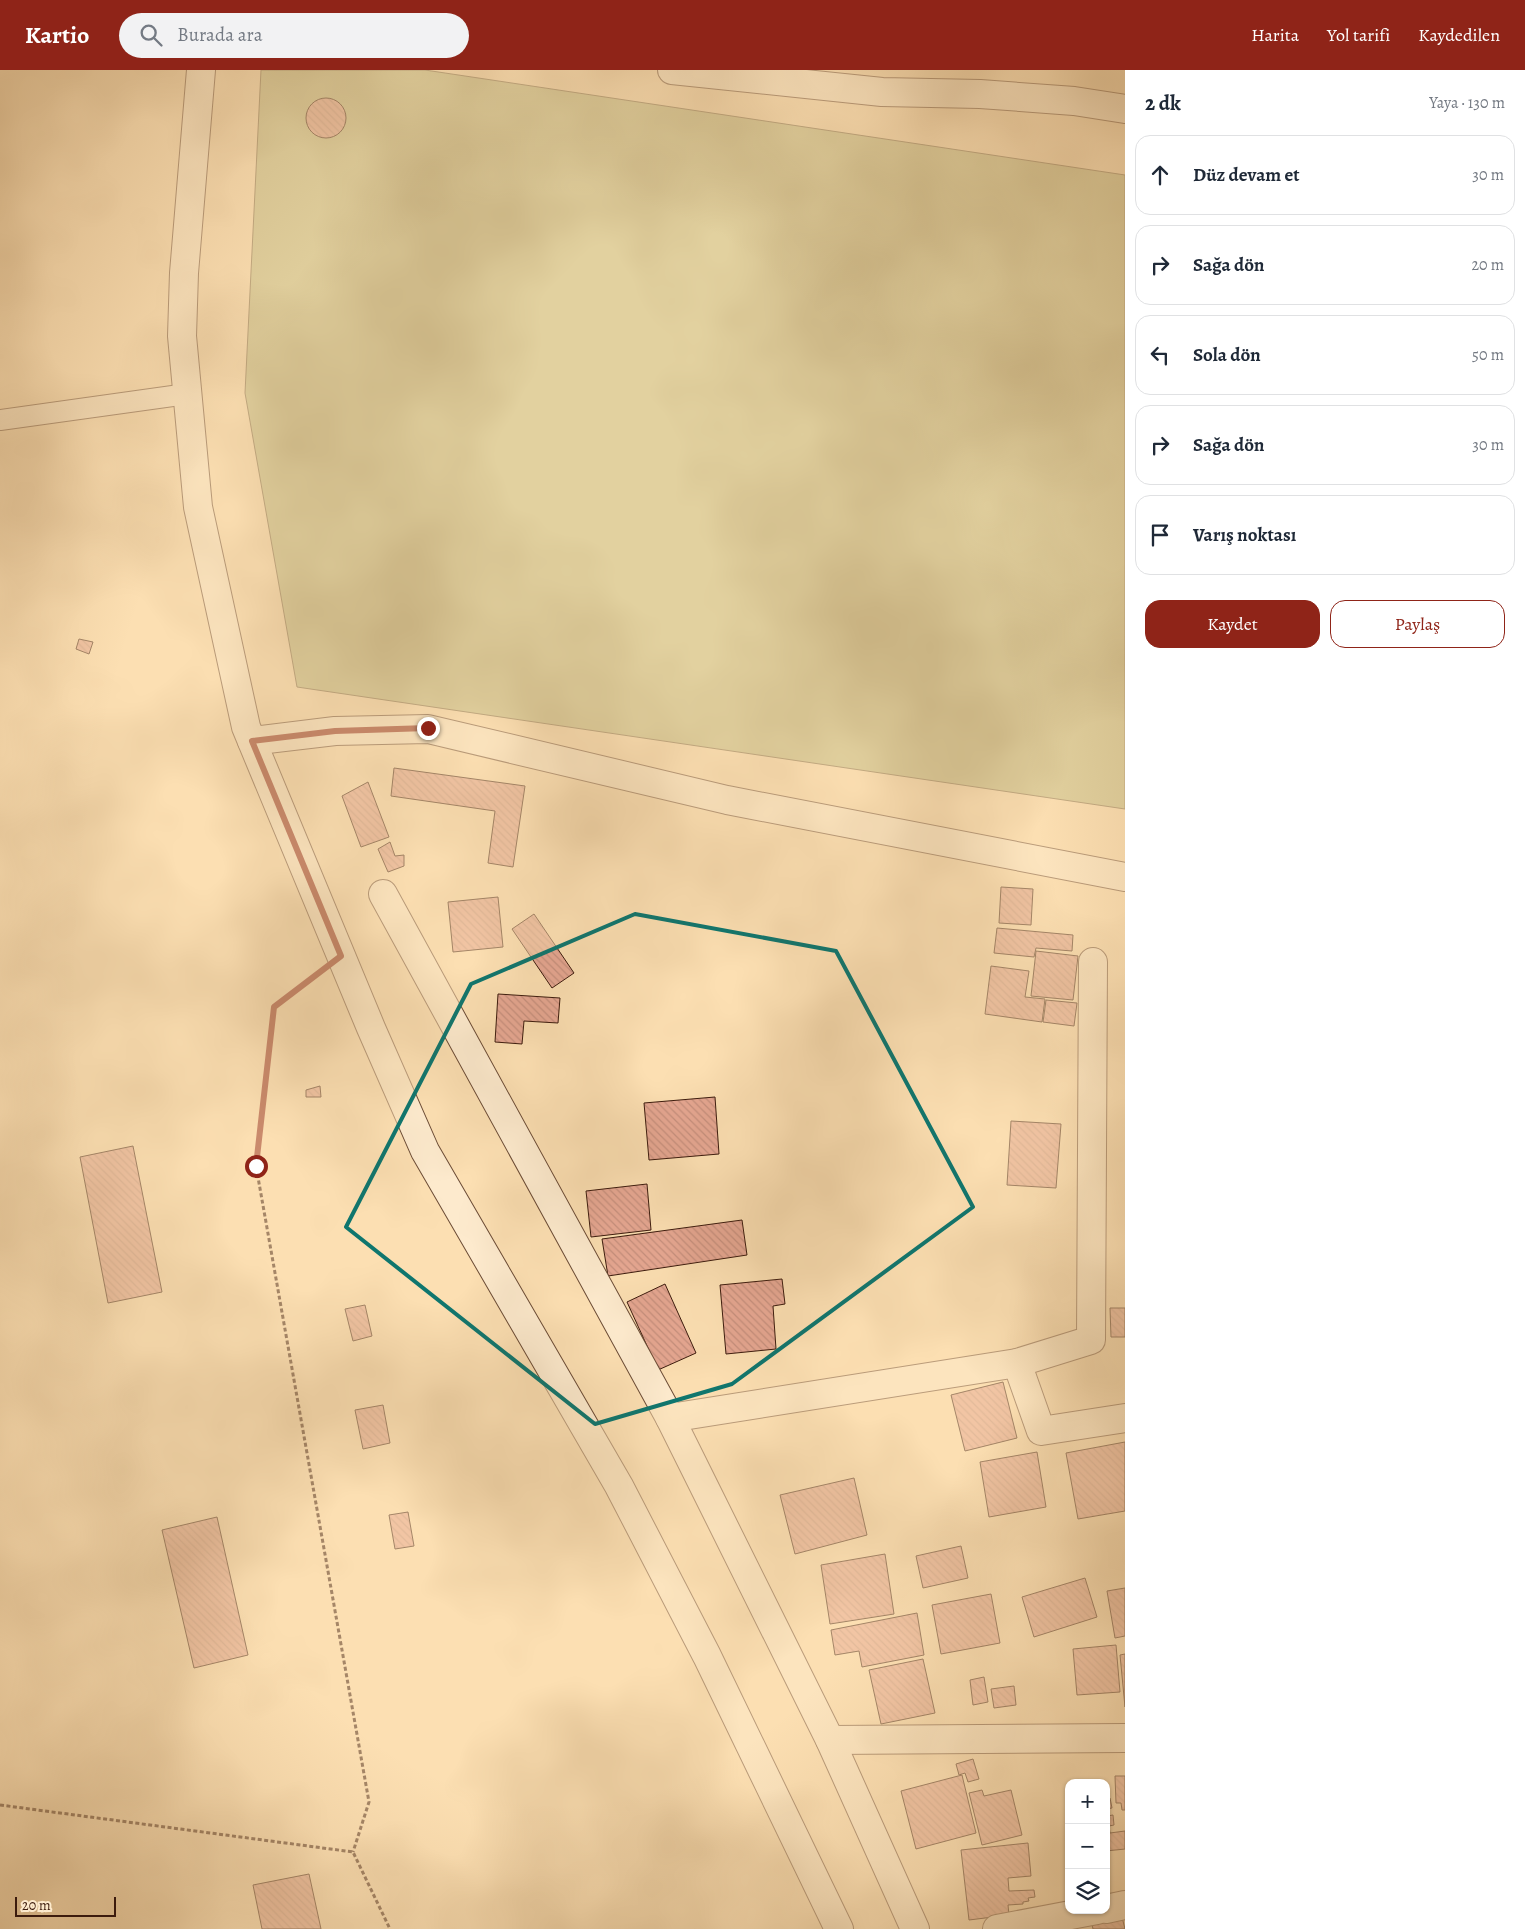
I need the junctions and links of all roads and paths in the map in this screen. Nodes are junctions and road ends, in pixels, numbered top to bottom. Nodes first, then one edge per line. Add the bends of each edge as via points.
1 (201, 70) edge
2 (672, 70) edge
3 (1125, 109) edge
4 (187, 394) junction
5 (0, 420) edge
6 (252, 741) junction
7 (1125, 877) edge
8 (383, 894) dead end
9 (341, 956) junction
10 (1093, 962) dead end
11 (1017, 1363) junction
12 (670, 1418) junction
13 (1125, 1418) edge
14 (1125, 1738) edge
15 (830, 1740) junction
16 (0, 1805) edge
17 (353, 1852) junction
18 (1125, 1905) edge
19 (1110, 1908) edge
20 (1076, 1914) edge
21 (390, 1929) edge
22 (839, 1929) edge
23 (915, 1929) edge
24 (997, 1929) edge

1 - 4 street via 184,274 182,336
2 - 3 street via 882,92 989,94
4 - 5 lane
4 - 6 street via 198,507 246,727
6 - 7 street via 335,731 428,728 727,800
6 - 9 street
8 - 12 street
9 - 17 path via 274,1007 256,1166 370,1802
9 - 22 street via 425,1151 619,1486 707,1656
10 - 11 street via 1091,1340
11 - 12 street
11 - 13 street via 1041,1431
12 - 15 street
14 - 15 street
15 - 23 street
16 - 17 path
17 - 21 path
18 - 19 street
20 - 24 street

